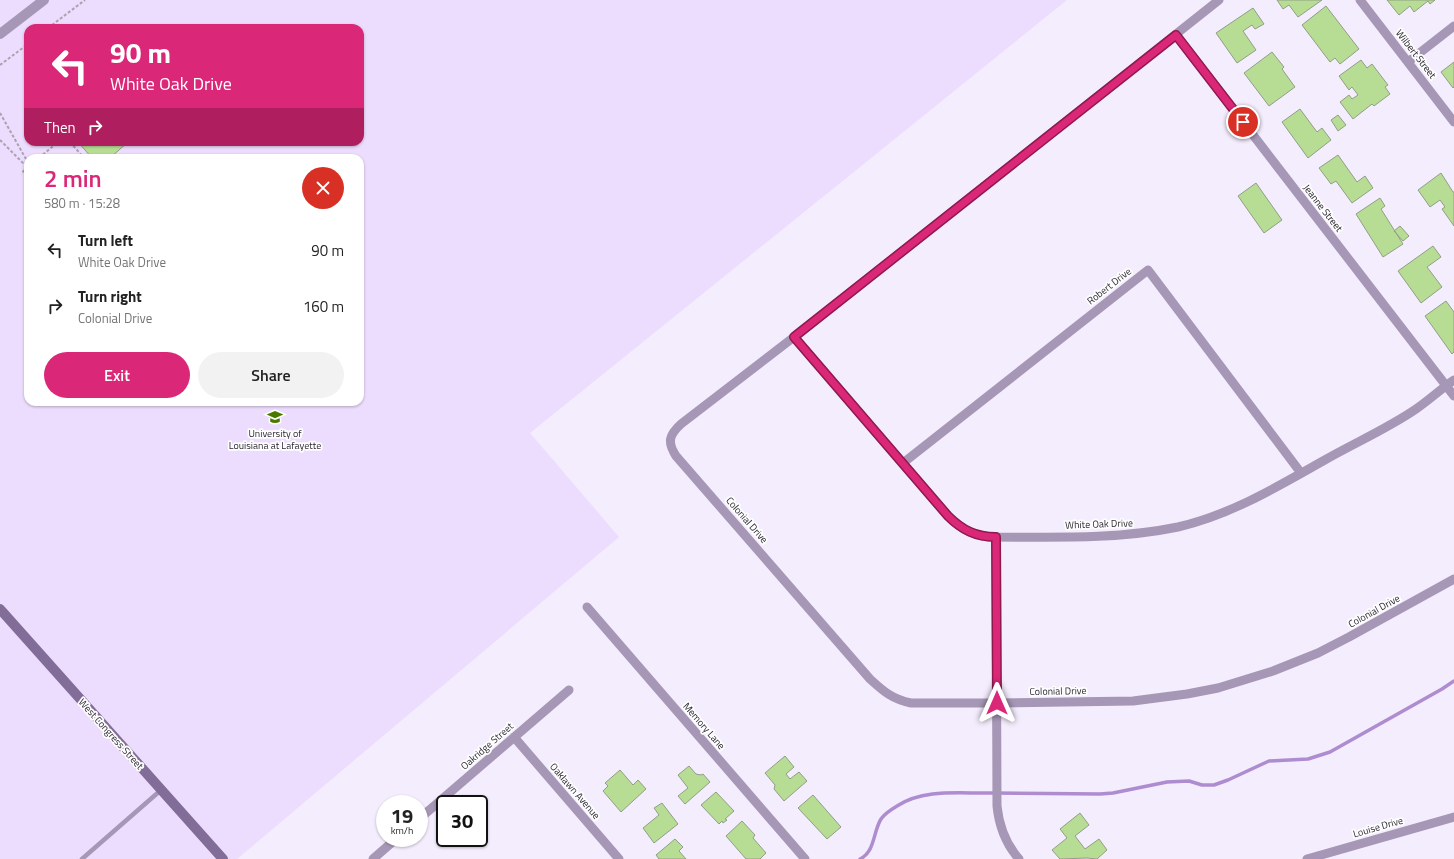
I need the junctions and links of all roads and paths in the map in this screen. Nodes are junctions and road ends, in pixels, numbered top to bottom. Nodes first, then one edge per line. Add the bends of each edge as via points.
1 (44, 0) edge
2 (84, 0) edge
3 (1220, 0) edge
4 (1360, 0) edge
5 (53, 24) edge
6 (1454, 26) edge
7 (0, 34) edge
8 (1176, 35) junction
9 (24, 47) edge
10 (1408, 62) junction
11 (0, 65) edge
12 (0, 113) edge
13 (1454, 122) edge
14 (0, 140) edge
15 (53, 146) edge
16 (74, 146) edge
17 (44, 154) edge
18 (80, 154) edge
19 (24, 155) edge
20 (24, 163) edge
21 (24, 171) edge
22 (21, 174) dead end
23 (794, 337) junction
24 (1454, 380) edge
25 (1446, 386) junction
26 (1454, 396) edge
27 (903, 463) junction
28 (1301, 473) junction
29 (996, 537) junction
30 (1454, 579) edge
31 (587, 607) dead end
32 (0, 609) edge
33 (569, 690) dead end
34 (997, 703) junction
35 (514, 737) junction
36 (161, 790) junction
37 (428, 811) edge
38 (1454, 817) edge
39 (387, 847) edge
40 (82, 859) edge
41 (223, 859) edge
42 (373, 859) edge
43 (619, 859) edge
44 (805, 859) edge
45 (1019, 859) edge
46 (1307, 859) edge

1 - 7 street
2 - 5 path
3 - 8 street, Colonial Drive
4 - 10 street, Wilbert Street
6 - 10 street
8 - 23 street, Colonial Drive
8 - 25 street, Jeanne Street
9 - 11 path
10 - 13 street, Wilbert Street
12 - 19 path
14 - 20 path
15 - 17 path
16 - 18 path
21 - 22 path
23 - 27 street, White Oak Drive
23 - 34 street, Colonial Drive via 681,424 670,438 671,448 864,673 886,694 911,703
24 - 25 street, White Oak Drive
25 - 26 street, Jeanne Street
25 - 28 street, White Oak Drive via 1415,410
27 - 28 street, Robert Drive via 1148,270
27 - 29 street, White Oak Drive via 957,524 973,534
28 - 29 street, White Oak Drive via 1234,508 1178,526 1117,536
29 - 34 street
30 - 34 street, Colonial Drive via 1325,650 1252,679 1187,694 1133,701
31 - 44 street, Memory Lane
32 - 36 main road, West Congress Street
33 - 35 street, Oakridge Street
34 - 45 street via 998,819 1004,838
35 - 37 street, Oakridge Street
35 - 43 street, Oaklawn Avenue
36 - 40 lane
36 - 41 main road, West Congress Street
38 - 46 street, Louise Drive
39 - 42 street

